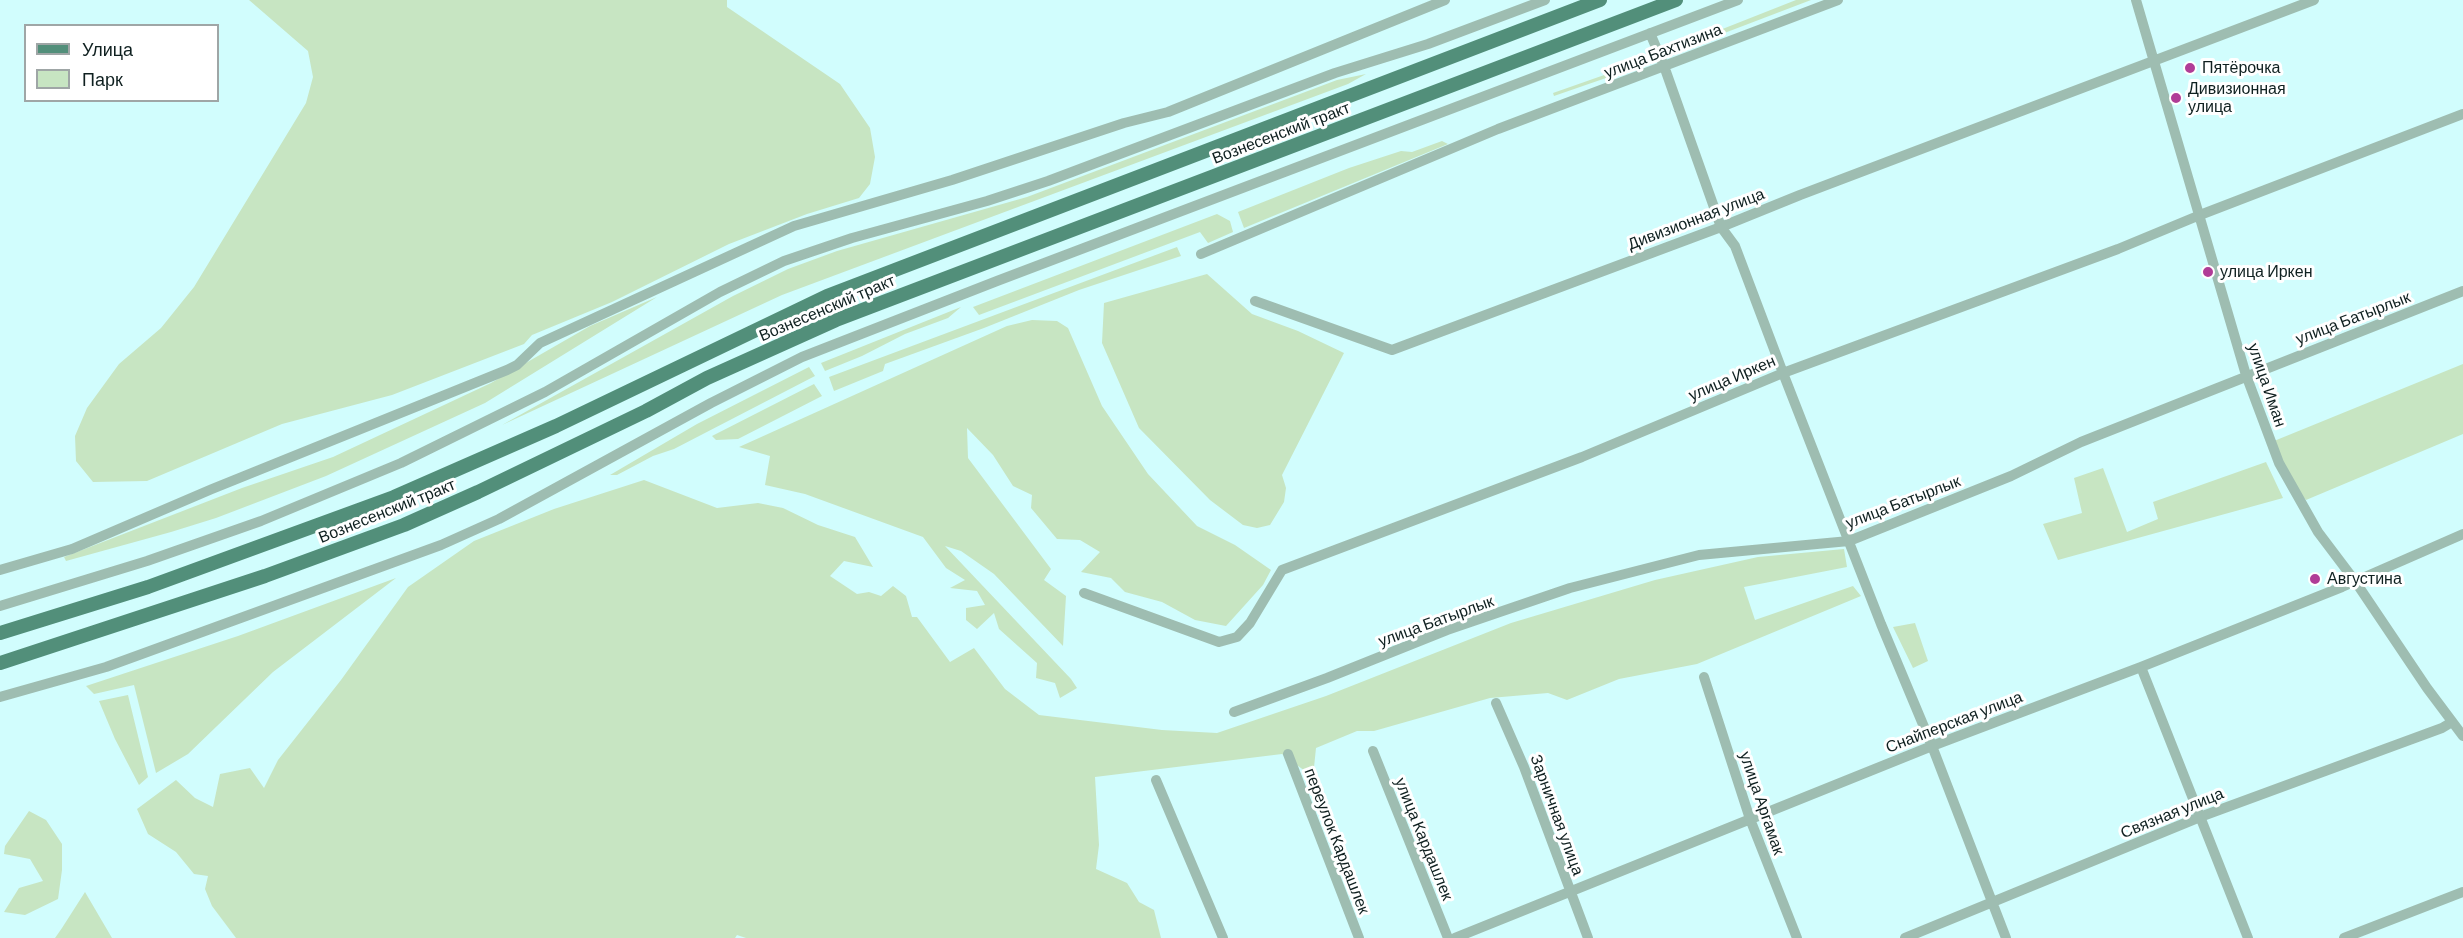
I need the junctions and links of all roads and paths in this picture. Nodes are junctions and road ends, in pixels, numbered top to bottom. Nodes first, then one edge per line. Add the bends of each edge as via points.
1 (1445, 0) edge
2 (1545, 0) edge
3 (1600, 0) edge
4 (1676, 0) edge
5 (1738, 0) edge
6 (1838, 0) edge
7 (2136, 0) edge
8 (2314, 0) edge
9 (1650, 33) junction
10 (2154, 62) junction
11 (1664, 66) junction
12 (2463, 114) edge
13 (2200, 215) junction
14 (1721, 227) junction
15 (1201, 254) dead end
16 (2463, 291) edge
17 (1256, 301) dead end
18 (1782, 374) junction
19 (2246, 375) junction
20 (2463, 534) edge
21 (1849, 541) junction
22 (0, 570) edge
23 (2355, 581) junction
24 (1084, 593) dead end
25 (0, 606) edge
26 (0, 633) edge
27 (0, 663) edge
28 (2140, 667) junction
29 (1704, 677) dead end
30 (0, 697) edge
31 (1496, 703) dead end
32 (1234, 711) dead end
33 (2452, 722) junction
34 (2463, 736) edge
35 (1932, 746) junction
36 (1372, 751) dead end
37 (1288, 754) dead end
38 (1156, 780) dead end
39 (2200, 817) junction
40 (1750, 819) junction
41 (1569, 892) junction
42 (2463, 892) edge
43 (1991, 903) junction
44 (1223, 938) edge
45 (1359, 938) edge
46 (1448, 938) edge
47 (1455, 938) edge
48 (1588, 938) edge
49 (1797, 938) edge
50 (1905, 938) edge
51 (2006, 938) edge
52 (2248, 938) edge
53 (2344, 938) edge

1 - 22 street via 1168,112 804,222 540,343 507,370 72,549
2 - 25 street via 1048,181 784,261 720,292 545,392 401,464 261,521
3 - 26 main road, Вознесенский тракт via 827,296 566,421 394,497 148,587
4 - 27 main road, Вознесенский тракт via 836,320 404,525 254,580
5 - 9 street
6 - 11 street, улица Бахтизина
7 - 10 street, улица Иман
8 - 10 street, Дивизионная улица
9 - 11 street
9 - 30 street via 802,357 499,519 441,545 106,667
10 - 13 street, улица Иман
10 - 14 street, Дивизионная улица
11 - 14 street
11 - 15 street, улица Бахтизина via 1498,129
12 - 13 street, улица Иркен
13 - 18 street, улица Иркен
13 - 19 street, улица Иман
14 - 17 street, Дивизионная улица via 1392,350
14 - 18 street via 1735,246
16 - 19 street, улица Батырлык
18 - 21 street
18 - 24 street, улица Иркен via 1581,457 1282,570 1237,637 1219,642
19 - 21 street, улица Батырлык
19 - 23 street, улица Иман via 2279,463 2302,506
20 - 23 street, Снайперская улица
21 - 32 street, улица Батырлык via 1699,555 1570,588
21 - 35 street
23 - 28 street, Снайперская улица
23 - 33 street, улица Иман
28 - 35 street, Снайперская улица
28 - 39 street
29 - 40 street, улица Аргамак
31 - 41 street, Зарничная улица via 1528,777
33 - 34 street, улица Иман
33 - 39 street, Связная улица
35 - 40 street, Снайперская улица
35 - 43 street
36 - 46 street, улица Кардашлек
37 - 45 street, переулок Кардашлек
38 - 44 street
39 - 43 street, Связная улица
39 - 52 street
40 - 41 street, Снайперская улица
40 - 49 street, улица Аргамак
41 - 47 street, Снайперская улица
41 - 48 street, Зарничная улица
42 - 53 street
43 - 50 street, Связная улица
43 - 51 street

